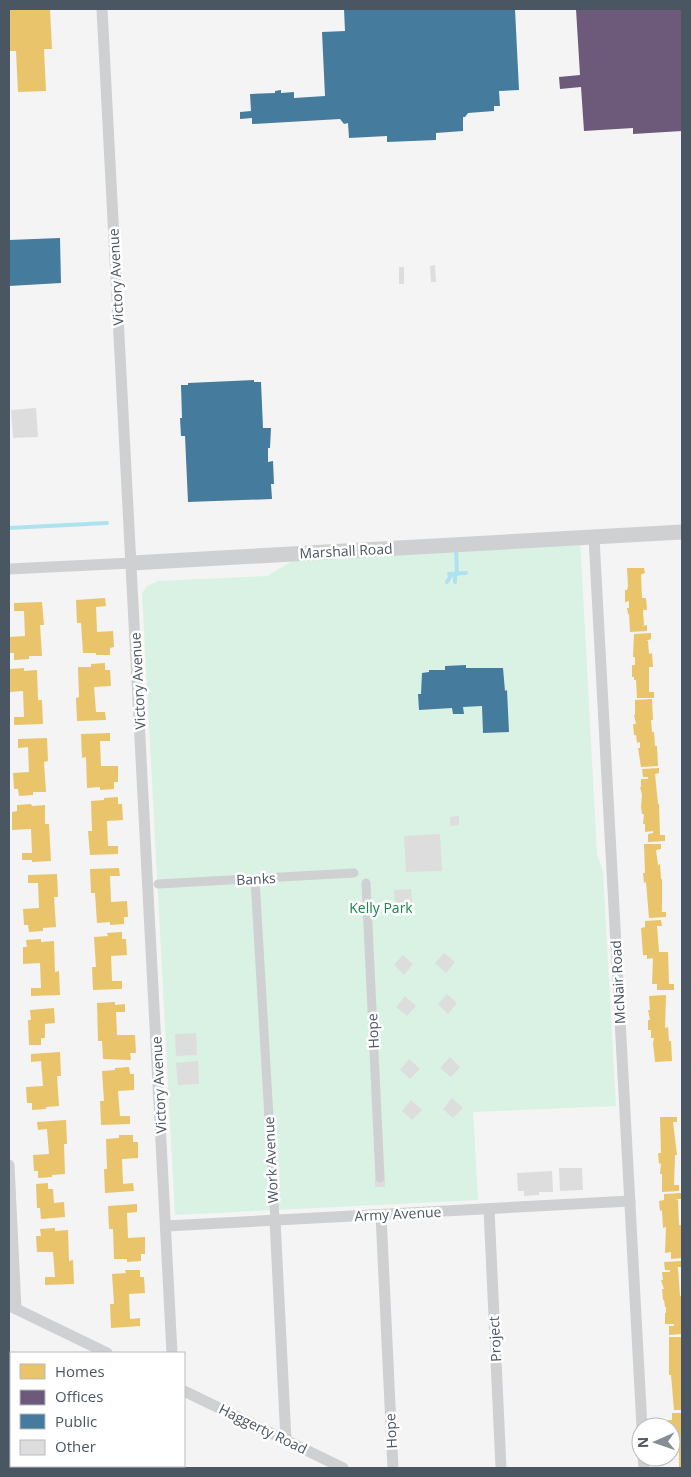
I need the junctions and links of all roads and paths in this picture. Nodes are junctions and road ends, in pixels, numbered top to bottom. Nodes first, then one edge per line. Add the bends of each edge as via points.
1 (102, 9) edge
2 (682, 532) edge
3 (594, 538) junction
4 (132, 563) junction
5 (9, 569) edge
6 (354, 873) dead end
7 (255, 879) junction
8 (366, 883) dead end
9 (158, 884) dead end
10 (9, 1165) edge
11 (380, 1178) dead end
12 (630, 1201) junction
13 (489, 1209) junction
14 (381, 1215) junction
15 (275, 1220) junction
16 (166, 1226) junction
17 (12, 1307) edge
18 (105, 1352) edge
19 (172, 1352) edge
20 (185, 1391) edge
21 (641, 1417) edge
22 (286, 1440) junction
23 (342, 1468) edge
24 (393, 1468) edge
25 (501, 1468) edge

1 - 4 street, Victory Avenue
2 - 3 street, Marshall Road
3 - 4 street, Marshall Road
3 - 12 street, McNair Road
4 - 5 street, Marshall Road
4 - 16 street, Victory Avenue
6 - 7 street, Banks
7 - 9 street, Banks
7 - 15 street, Work Avenue
8 - 11 street, Hope
10 - 17 street
12 - 13 street, Army Avenue
12 - 21 street, McNair Road
13 - 14 street, Army Avenue
13 - 25 street, Project
14 - 15 street, Army Avenue
14 - 24 street, Hope
15 - 16 street, Army Avenue
15 - 22 street, Work Avenue
16 - 19 street, Victory Avenue
17 - 18 street
20 - 22 street, Haggerty Road
22 - 23 street, Haggerty Road

